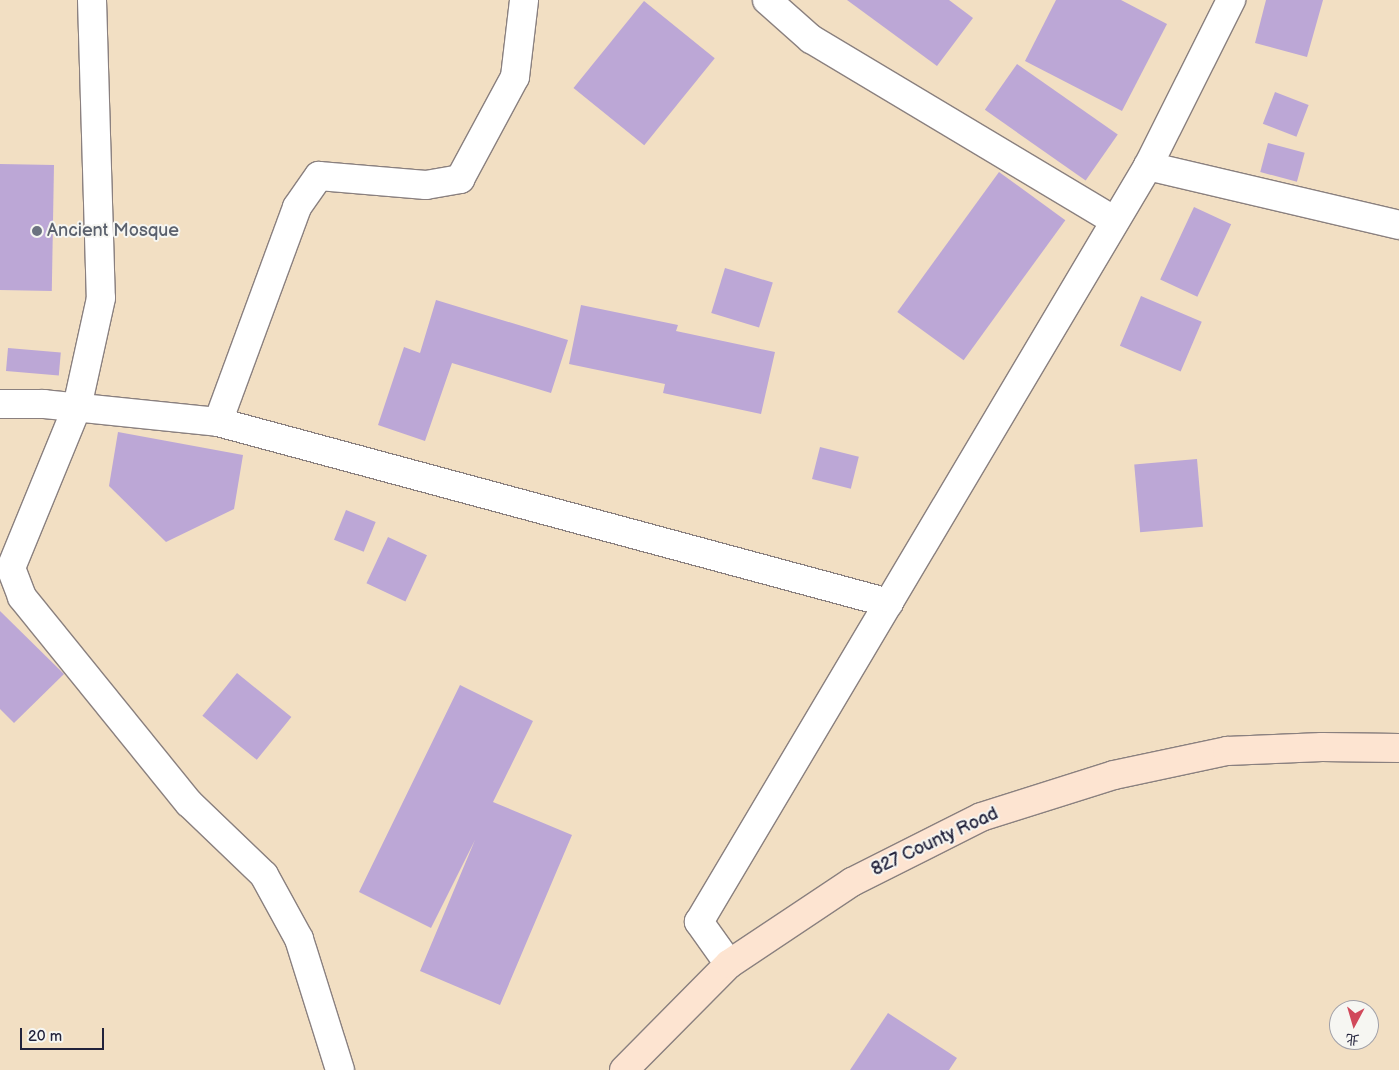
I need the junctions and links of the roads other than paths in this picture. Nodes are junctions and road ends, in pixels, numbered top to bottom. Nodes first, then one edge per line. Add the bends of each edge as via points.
1 (92, 0) edge
2 (524, 0) edge
3 (767, 0) edge
4 (1231, 0) edge
5 (1148, 166) junction
6 (1115, 221) junction
7 (1399, 225) edge
8 (0, 404) edge
9 (78, 407) junction
10 (218, 422) junction
11 (888, 603) junction
12 (1399, 748) edge
13 (729, 964) junction
14 (340, 1070) edge
15 (624, 1070) edge

1 - 9 street via 101,298
2 - 10 street via 514,77 460,179 426,185 319,176 297,207
3 - 6 street via 811,39
4 - 5 street
5 - 6 street
5 - 7 street
6 - 11 street
8 - 9 street
9 - 10 street
9 - 14 street via 11,568 22,596 189,803 264,875 299,939
10 - 11 street
11 - 13 street via 699,922
12 - 13 main road, 827 County Road via 1227,751 1114,775 981,817 852,882
13 - 15 main road, 827 County Road

